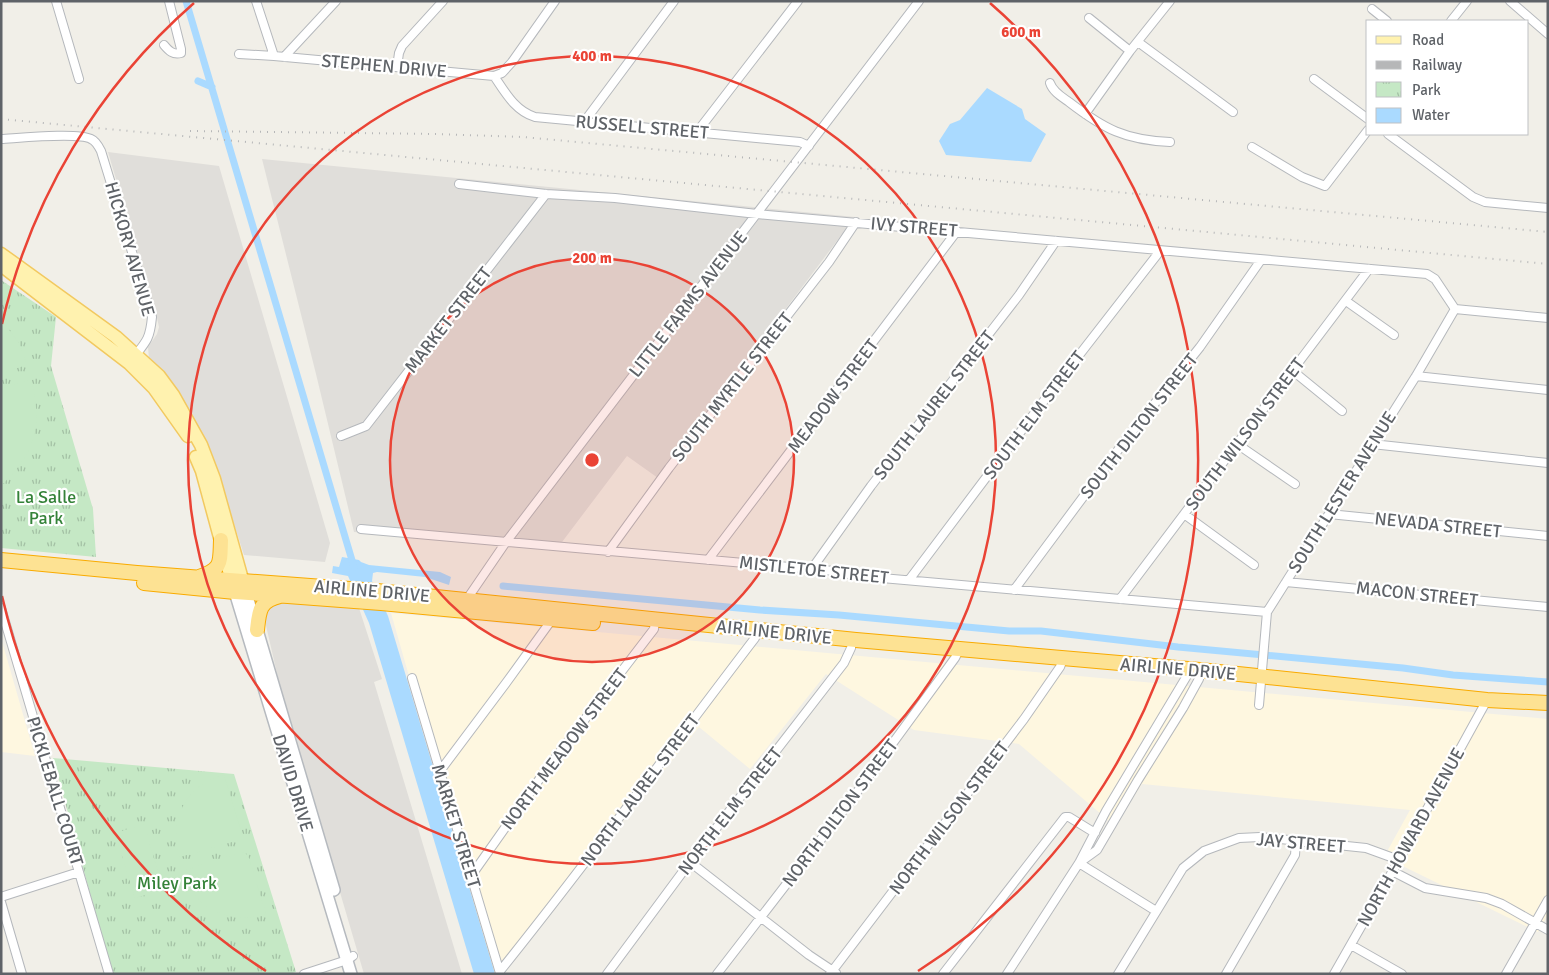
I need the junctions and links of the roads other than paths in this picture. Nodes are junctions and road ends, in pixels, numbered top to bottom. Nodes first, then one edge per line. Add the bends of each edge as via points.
1 (56, 1) edge
2 (169, 1) edge
3 (256, 1) edge
4 (336, 1) edge
5 (443, 1) edge
6 (555, 1) edge
7 (674, 1) edge
8 (798, 1) edge
9 (919, 1) edge
10 (1170, 1) edge
11 (1467, 1) edge
12 (1510, 1) edge
13 (1372, 9) dead end
14 (1089, 18) dead end
15 (1386, 20) edge
16 (1452, 20) edge
17 (1548, 34) edge
18 (1138, 42) junction
19 (164, 45) dead end
20 (1130, 51) junction
21 (239, 54) dead end
22 (274, 56) junction
23 (284, 57) junction
24 (397, 67) junction
25 (494, 76) junction
26 (79, 79) dead end
27 (1314, 79) dead end
28 (1050, 83) dead end
29 (1233, 112) dead end
30 (1085, 114) junction
31 (1366, 118) edge
32 (584, 122) junction
33 (697, 132) junction
34 (1366, 133) edge
35 (1389, 135) edge
36 (1, 139) edge
37 (1170, 142) dead end
38 (809, 146) junction
39 (1252, 147) dead end
40 (459, 184) dead end
41 (546, 194) junction
42 (1548, 208) edge
43 (757, 214) junction
44 (856, 222) junction
45 (957, 231) junction
46 (1056, 241) junction
47 (1160, 251) junction
48 (1, 254) edge
49 (1262, 260) junction
50 (1, 265) edge
51 (1368, 269) junction
52 (1346, 301) junction
53 (1455, 309) junction
54 (1548, 318) edge
55 (1394, 335) dead end
56 (132, 358) junction
57 (1293, 371) junction
58 (1416, 376) junction
59 (1548, 390) edge
60 (1342, 411) dead end
61 (341, 436) dead end
62 (1238, 444) junction
63 (1372, 444) junction
64 (1548, 463) edge
65 (1295, 484) dead end
66 (1184, 514) junction
67 (1329, 514) junction
68 (361, 529) dead end
69 (1548, 536) edge
70 (221, 540) junction
71 (506, 542) junction
72 (608, 552) junction
73 (1, 560) edge
74 (708, 560) junction
75 (1254, 565) dead end
76 (1, 568) edge
77 (811, 570) junction
78 (198, 577) junction
79 (909, 580) junction
80 (1286, 582) junction
81 (239, 586) junction
82 (1014, 590) junction
83 (280, 596) junction
84 (360, 596) junction
85 (1120, 599) junction
86 (464, 605) junction
87 (1548, 607) edge
88 (1, 608) edge
89 (1267, 612) junction
90 (554, 615) junction
91 (654, 625) junction
92 (257, 630) junction
93 (756, 635) junction
94 (851, 648) junction
95 (957, 654) junction
96 (1062, 663) junction
97 (1194, 674) junction
98 (1262, 676) junction
99 (412, 678) dead end
100 (1485, 703) junction
101 (1548, 703) edge
102 (1259, 705) dead end
103 (1548, 712) edge
104 (1156, 727) junction
105 (1167, 735) junction
106 (1139, 756) junction
107 (1149, 762) junction
108 (440, 771) junction
109 (1095, 833) junction
110 (1296, 842) junction
111 (1399, 860) junction
112 (690, 862) junction
113 (1079, 863) junction
114 (79, 872) junction
115 (1392, 872) junction
116 (471, 876) junction
117 (1, 897) edge
118 (1548, 900) edge
119 (1, 902) edge
120 (1156, 911) junction
121 (760, 917) junction
122 (1535, 923) junction
123 (1548, 930) edge
124 (1351, 945) junction
125 (350, 958) junction
126 (500, 973) edge
127 (833, 973) edge
128 (22, 974) edge
129 (109, 974) edge
130 (304, 974) edge
131 (351, 974) edge
132 (358, 974) edge
133 (607, 974) edge
134 (718, 974) edge
135 (943, 974) edge
136 (1007, 974) edge
137 (1118, 974) edge
138 (1226, 974) edge
139 (1334, 974) edge
140 (1402, 974) edge
141 (1506, 974) edge

1 - 26 street
2 - 19 street via 181,53 170,52
3 - 22 street
4 - 23 street
5 - 24 street via 402,46
6 - 25 street via 512,62 502,73
7 - 32 street
8 - 33 street
9 - 38 street, LITTLE FARMS AVENUE
10 - 18 street
11 - 16 street
12 - 17 street
13 - 15 street
14 - 20 street
18 - 20 street
18 - 29 street
20 - 30 street
21 - 22 street, STEPHEN DRIVE
22 - 23 street, STEPHEN DRIVE
23 - 24 street, STEPHEN DRIVE
24 - 25 street, STEPHEN DRIVE
25 - 32 street, RUSSELL STREET via 515,106 528,115
27 - 31 street
28 - 30 street via 1054,90
30 - 37 street via 1110,130 1129,137
32 - 33 street, RUSSELL STREET
33 - 38 street, RUSSELL STREET via 800,142
34 - 39 street via 1325,186 1302,177
35 - 42 street via 1478,199
36 - 56 street, HICKORY AVENUE via 81,137 91,139 102,151 152,317 148,339
38 - 43 street, LITTLE FARMS AVENUE
40 - 41 street, IVY STREET
41 - 43 street, IVY STREET via 615,198
41 - 61 street, MARKET STREET via 366,426
43 - 44 street, IVY STREET
43 - 71 street, LITTLE FARMS AVENUE
44 - 45 street, IVY STREET
44 - 72 street, SOUTH MYRTLE STREET
45 - 46 street, IVY STREET
45 - 74 street, MEADOW STREET
46 - 47 street, IVY STREET
46 - 77 street, SOUTH LAUREL STREET via 1019,295 871,486
47 - 49 street, IVY STREET
47 - 79 street, SOUTH ELM STREET
48 - 56 main road via 116,337
49 - 51 street, IVY STREET
49 - 82 street, SOUTH DILTON STREET via 1200,347
50 - 56 main road
51 - 52 street, SOUTH WILSON STREET
51 - 53 street, IVY STREET via 1426,274 1435,279
52 - 55 street
52 - 57 street, SOUTH WILSON STREET
53 - 54 street
53 - 58 street, SOUTH LESTER AVENUE
56 - 70 main road via 188,437 202,471
56 - 81 main road via 159,376 201,444 214,479
57 - 60 street
57 - 62 street, SOUTH WILSON STREET
58 - 59 street
58 - 63 street, SOUTH LESTER AVENUE
62 - 65 street
62 - 66 street, SOUTH WILSON STREET
63 - 64 street
63 - 67 street, SOUTH LESTER AVENUE
66 - 75 street
66 - 85 street, SOUTH WILSON STREET
67 - 69 street, NEVADA STREET
67 - 80 street, SOUTH LESTER AVENUE
68 - 71 street, MISTLETOE STREET
70 - 78 highway via 217,568
70 - 81 main road
71 - 72 street, MISTLETOE STREET
71 - 86 street, LITTLE FARMS AVENUE
72 - 74 street, MISTLETOE STREET
73 - 78 highway, AIRLINE DRIVE
74 - 77 street, MISTLETOE STREET
76 - 81 highway, AIRLINE DRIVE
77 - 79 street, MISTLETOE STREET
78 - 81 highway, AIRLINE DRIVE
79 - 82 street, MISTLETOE STREET
80 - 87 street, MACON STREET
80 - 89 street, SOUTH LESTER AVENUE
81 - 83 highway, AIRLINE DRIVE
81 - 84 highway, AIRLINE DRIVE
81 - 92 main road, DAVID DRIVE
81 - 125 main road, DAVID DRIVE
82 - 85 street, MISTLETOE STREET
83 - 84 highway, AIRLINE DRIVE
83 - 92 highway via 263,604
84 - 86 highway, AIRLINE DRIVE
85 - 89 street, MISTLETOE STREET
86 - 90 highway, AIRLINE DRIVE
88 - 114 street, PICKLEBALL COURT
89 - 98 street, SOUTH LESTER AVENUE
90 - 91 highway, AIRLINE DRIVE
90 - 108 street
91 - 93 highway, AIRLINE DRIVE
91 - 116 street, NORTH MEADOW STREET
92 - 125 main road, DAVID DRIVE
93 - 94 highway, AIRLINE DRIVE
93 - 95 highway, AIRLINE DRIVE
93 - 126 street, NORTH LAUREL STREET via 633,802
94 - 95 highway, AIRLINE DRIVE
94 - 112 street, NORTH ELM STREET via 844,663
95 - 96 highway, AIRLINE DRIVE
95 - 121 street, NORTH DILTON STREET via 849,803
96 - 97 highway, AIRLINE DRIVE
96 - 127 street, NORTH WILSON STREET
97 - 98 highway, AIRLINE DRIVE
97 - 104 street
97 - 105 street
98 - 100 highway, AIRLINE DRIVE
98 - 102 street, SOUTH LESTER AVENUE
99 - 108 street, MARKET STREET
100 - 101 highway, AIRLINE DRIVE
100 - 103 highway, AIRLINE DRIVE
100 - 111 street, NORTH HOWARD AVENUE
104 - 105 street
104 - 106 street
105 - 107 street
106 - 107 street
106 - 109 street
107 - 113 street via 1097,850
108 - 116 street, MARKET STREET
109 - 113 street
109 - 135 street via 1066,817
110 - 111 street, JAY STREET via 1366,848
110 - 120 street, JAY STREET via 1239,838 1204,851 1184,868
110 - 138 street via 1295,855
111 - 115 street, NORTH HOWARD AVENUE
112 - 121 street
112 - 133 street, NORTH ELM STREET
113 - 120 street
113 - 136 street
114 - 117 street
114 - 129 street, PICKLEBALL COURT
115 - 122 street via 1425,888 1486,898
115 - 124 street, NORTH HOWARD AVENUE
116 - 126 street, MARKET STREET
118 - 122 street
119 - 128 street
120 - 137 street, JAY STREET
121 - 127 street
121 - 134 street, NORTH DILTON STREET
122 - 123 street
122 - 141 street
124 - 139 street, NORTH HOWARD AVENUE
124 - 140 street
125 - 130 street
125 - 131 main road, DAVID DRIVE
125 - 132 main road, DAVID DRIVE

